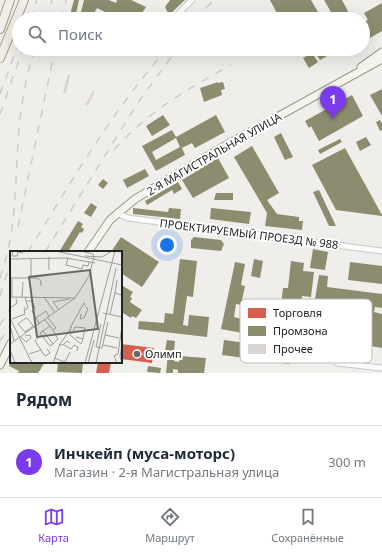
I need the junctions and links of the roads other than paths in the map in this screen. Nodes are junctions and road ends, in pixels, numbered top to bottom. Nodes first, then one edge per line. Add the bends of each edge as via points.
1 (10, 0) edge
2 (20, 0) edge
3 (24, 0) edge
4 (192, 0) edge
5 (16, 12) edge
6 (19, 12) edge
7 (180, 12) edge
8 (12, 25) edge
9 (12, 27) edge
10 (0, 28) edge
11 (10, 31) junction
12 (382, 52) edge
13 (0, 58) edge
14 (382, 59) edge
15 (382, 64) edge
16 (356, 72) junction
17 (117, 213) junction
18 (89, 251) edge
19 (382, 251) edge
20 (10, 345) edge
21 (337, 363) dead end
22 (0, 364) edge
23 (382, 368) edge

1 - 10 main road
2 - 5 main road
3 - 6 main road
4 - 7 street
8 - 11 main road
9 - 11 main road
11 - 13 main road
12 - 16 street, 2-Я МАГИСТРАЛЬНАЯ УЛИЦА
14 - 16 street, 2-Я МАГИСТРАЛЬНАЯ УЛИЦА
15 - 16 street
16 - 17 street, 2-Я МАГИСТРАЛЬНАЯ УЛИЦА via 155,186
17 - 18 street, 2-Я МАГИСТРАЛЬНАЯ УЛИЦА
17 - 19 street, ПРОЕКТИРУЕМЫЙ ПРОЕЗД № 988 via 128,218
20 - 22 street
21 - 23 street

